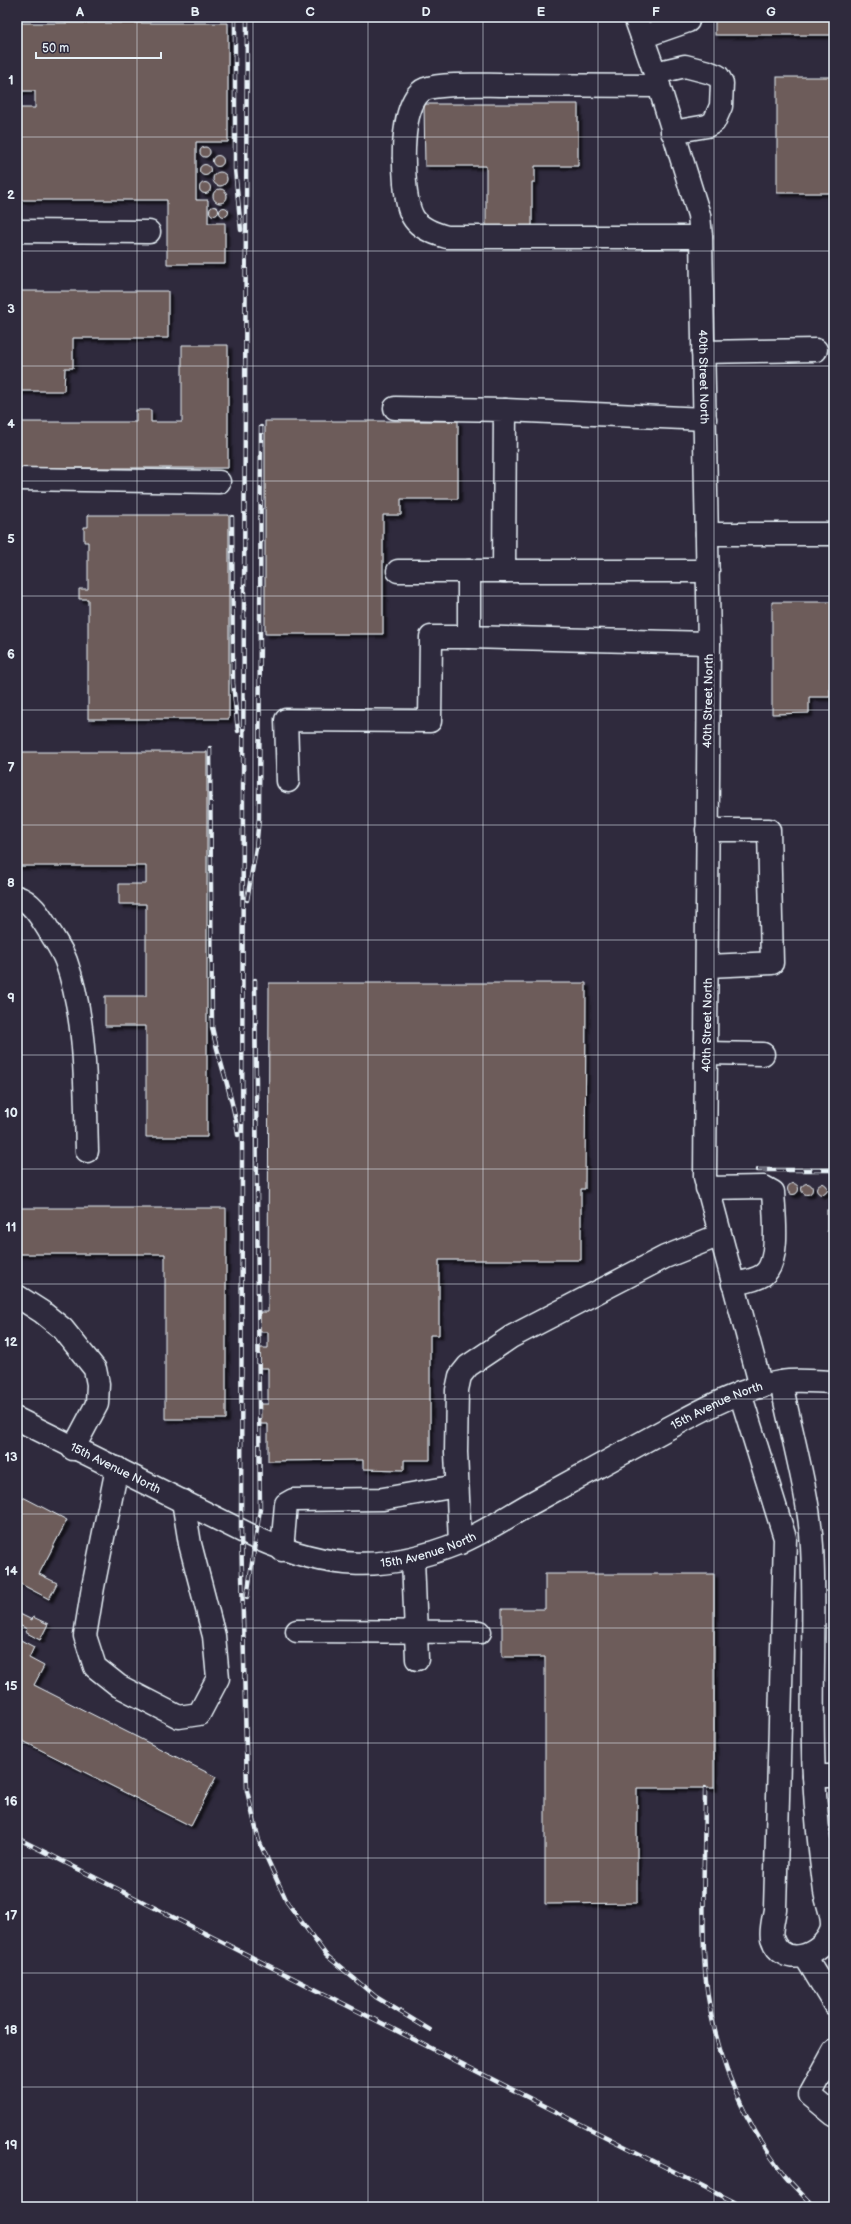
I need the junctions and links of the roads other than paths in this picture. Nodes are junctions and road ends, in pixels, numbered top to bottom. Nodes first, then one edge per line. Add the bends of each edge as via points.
1 (687, 17) edge
2 (638, 27) edge
3 (657, 79) junction
4 (672, 132) junction
5 (17, 231) edge
6 (149, 232) dead end
7 (701, 237) junction
8 (816, 350) dead end
9 (703, 352) junction
10 (394, 408) dead end
11 (505, 410) junction
12 (705, 419) junction
13 (17, 480) edge
14 (218, 482) dead end
15 (707, 534) junction
16 (834, 534) edge
17 (398, 571) dead end
18 (470, 571) junction
19 (504, 571) junction
20 (708, 571) junction
21 (469, 637) junction
22 (709, 643) junction
23 (288, 781) dead end
24 (707, 830) junction
25 (17, 897) edge
26 (708, 966) junction
27 (706, 1053) junction
28 (763, 1054) dead end
29 (87, 1151) dead end
30 (707, 1188) junction
31 (720, 1235) junction
32 (733, 1284) junction
33 (17, 1296) edge
34 (834, 1382) edge
35 (761, 1387) junction
36 (17, 1419) edge
37 (74, 1449) junction
38 (117, 1468) junction
39 (457, 1486) junction
40 (183, 1501) junction
41 (460, 1542) junction
42 (282, 1550) junction
43 (413, 1559) junction
44 (296, 1631) dead end
45 (416, 1632) junction
46 (480, 1632) dead end
47 (417, 1659) dead end
48 (824, 1776) edge
49 (831, 1908) edge
50 (805, 1956) junction
51 (834, 2004) edge
52 (834, 2051) edge
53 (834, 2115) edge

1 - 2 street via 688,21
2 - 3 street, 40th Street North
3 - 4 street, 40th Street North
3 - 4 street via 685,66 718,76 722,83 721,106 714,122 707,126
3 - 7 street via 460,85 425,89 416,96 410,111 405,138 403,160 410,213 428,232 447,237
4 - 7 street, 40th Street North via 699,215
5 - 6 street
7 - 9 street, 40th Street North
8 - 9 street
9 - 12 street, 40th Street North
10 - 11 street
11 - 12 street
11 - 19 street
12 - 15 street, 40th Street North
13 - 14 street
15 - 16 street
15 - 20 street, 40th Street North
17 - 18 street
18 - 19 street
18 - 21 street
19 - 20 street
20 - 22 street, 40th Street North
21 - 22 street
21 - 23 street via 431,637 430,721 286,720
22 - 24 street, 40th Street North
24 - 26 street, 40th Street North
24 - 26 street via 769,830 772,963
25 - 29 street via 26,900 43,921 66,959 77,999 84,1055
26 - 27 street, 40th Street North
27 - 28 street
27 - 30 street, 40th Street North via 704,1177
30 - 31 street, 40th Street North
30 - 32 street via 764,1187 773,1192 774,1257 764,1274 753,1280
31 - 32 street, 40th Street North
31 - 39 street via 665,1257 518,1333 468,1366 460,1376 457,1390
32 - 35 street, 40th Street North
33 - 37 street via 63,1329 95,1369 98,1384 97,1404
34 - 35 street, 15th Avenue North
35 - 41 street, 15th Avenue North via 693,1415
35 - 48 street via 804,1497 812,1544
35 - 50 street via 785,1538 776,1901 771,1937 779,1952 791,1958
36 - 37 street, 15th Avenue North
37 - 38 street, 15th Avenue North
38 - 40 street, 15th Avenue North
38 - 40 street via 92,1587 85,1636 95,1667 119,1686 179,1717 199,1714 218,1678 214,1636 190,1544
39 - 41 street
39 - 42 street via 383,1499 293,1500 286,1504
40 - 42 street, 15th Avenue North
41 - 43 street, 15th Avenue North
42 - 43 street, 15th Avenue North via 324,1561 354,1564
43 - 45 street
44 - 45 street
45 - 46 street
45 - 47 street
48 - 49 street
49 - 50 street via 833,1925 828,1938 819,1949
50 - 51 street
52 - 53 street via 810,2095

